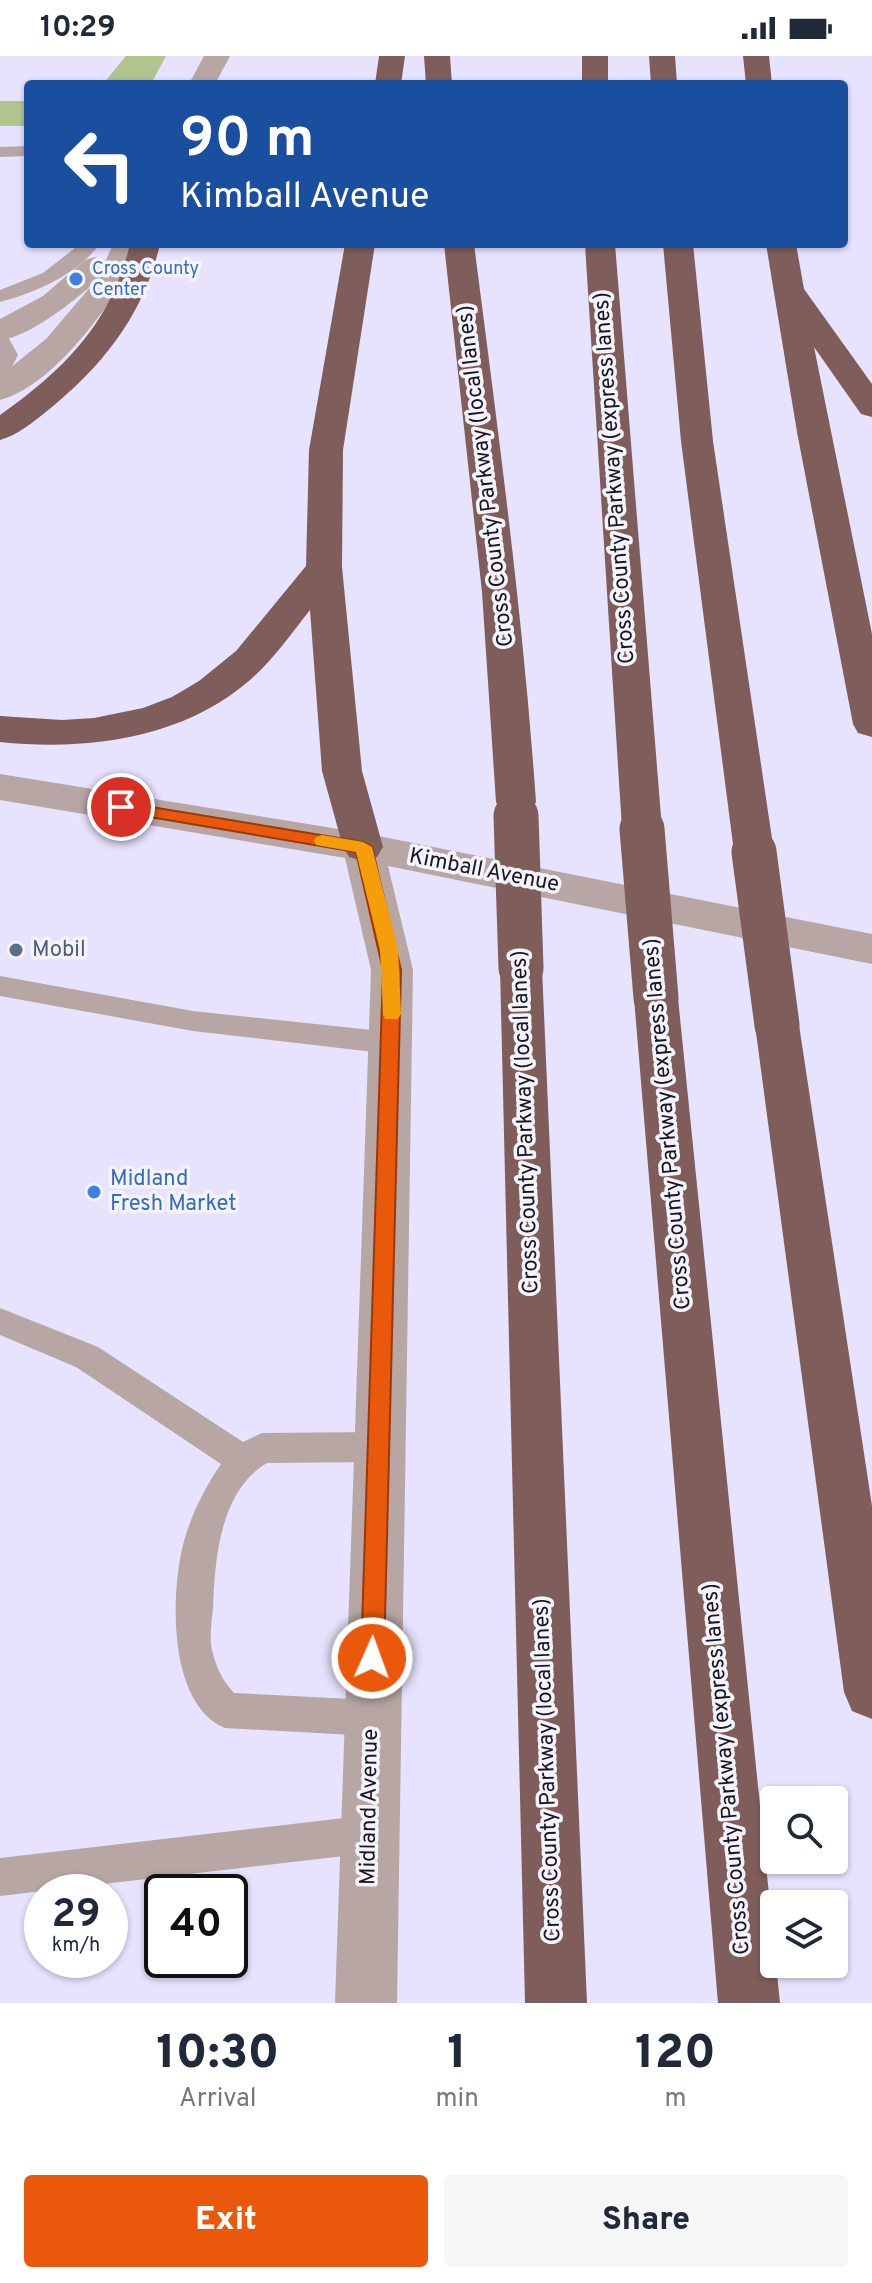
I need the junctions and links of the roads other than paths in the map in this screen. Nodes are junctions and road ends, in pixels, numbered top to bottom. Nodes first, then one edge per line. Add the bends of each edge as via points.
1 (217, 56) edge
2 (392, 56) edge
3 (437, 56) edge
4 (595, 56) edge
5 (662, 56) edge
6 (756, 56) edge
7 (204, 80) edge
8 (389, 80) edge
9 (439, 80) edge
10 (595, 80) edge
11 (664, 80) edge
12 (759, 80) edge
13 (24, 151) edge
14 (0, 152) edge
15 (86, 248) edge
16 (107, 248) edge
17 (126, 248) edge
18 (144, 248) edge
19 (359, 248) edge
20 (459, 248) edge
21 (600, 248) edge
22 (678, 248) edge
23 (782, 248) edge
24 (788, 288) junction
25 (0, 296) edge
26 (0, 332) edge
27 (0, 339) edge
28 (0, 372) edge
29 (0, 390) edge
30 (872, 407) edge
31 (0, 430) edge
32 (324, 567) junction
33 (872, 724) edge
34 (0, 729) edge
35 (0, 787) edge
36 (363, 847) junction
37 (872, 949) edge
38 (0, 986) edge
39 (391, 1043) junction
40 (0, 1321) edge
41 (378, 1447) junction
42 (242, 1460) junction
43 (872, 1692) edge
44 (371, 1718) junction
45 (370, 1834) junction
46 (0, 1877) edge
47 (366, 2003) edge
48 (556, 2003) edge
49 (749, 2003) edge

1 - 7 street
2 - 8 highway
3 - 9 highway
4 - 10 highway
5 - 11 highway
6 - 12 highway
13 - 14 lane
15 - 25 lane via 53,276
16 - 26 street via 70,291
17 - 29 street via 95,300 32,368
18 - 31 highway via 141,272 103,339 49,396
19 - 32 highway via 326,450
20 - 48 highway, Cross County Parkway (local lanes), bridge via 511,698
21 - 49 highway, Cross County Parkway (express lanes), bridge via 656,998
22 - 43 highway, bridge via 699,456
23 - 24 highway
24 - 30 highway
24 - 33 highway
27 - 28 lane via 8,355
32 - 34 highway via 236,672 193,700 97,730 67,734
32 - 36 highway via 342,771
35 - 36 street, Kimball Avenue
36 - 37 street, Kimball Avenue
36 - 39 street, Midland Avenue via 391,959
38 - 39 lane via 193,1021
39 - 41 street, Midland Avenue
40 - 42 lane via 87,1357
41 - 42 lane via 262,1448
41 - 44 street, Midland Avenue
42 - 44 lane via 218,1497 198,1554 193,1646 207,1689 225,1710
44 - 45 street, Midland Avenue
45 - 46 lane
45 - 47 street, Midland Avenue

